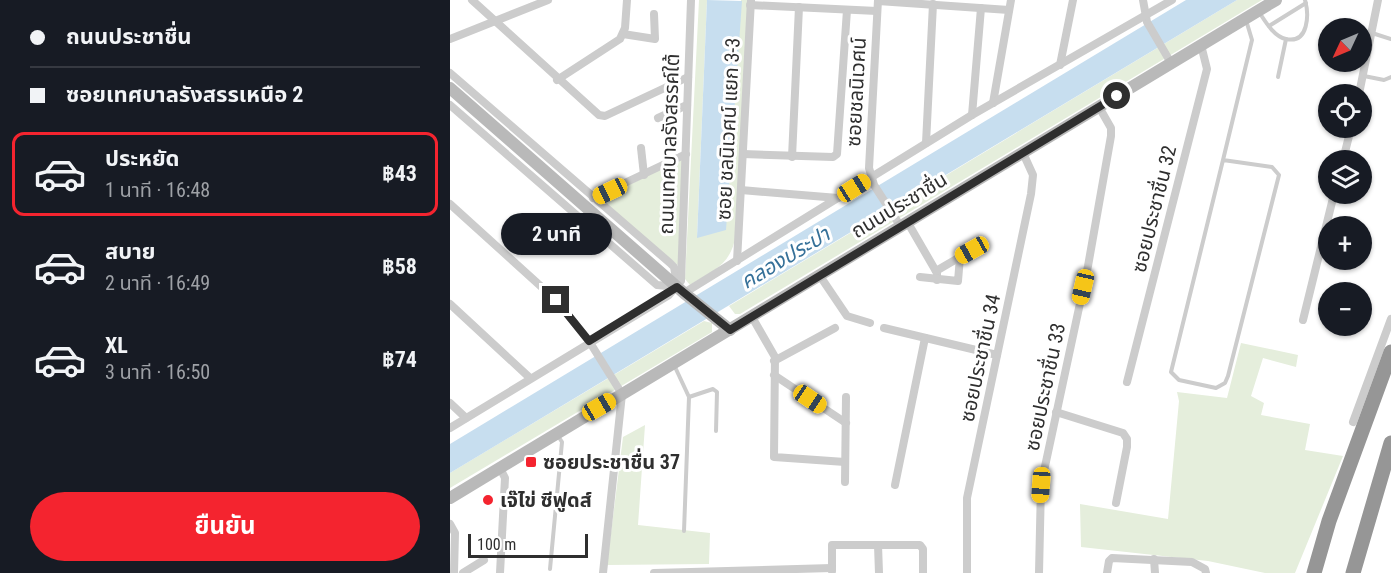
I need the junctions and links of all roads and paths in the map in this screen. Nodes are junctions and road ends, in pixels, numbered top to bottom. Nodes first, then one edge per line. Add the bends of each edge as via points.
1 (472, 0) edge
2 (548, 0) edge
3 (627, 0) edge
4 (691, 0) edge
5 (878, 0) edge
6 (1011, 0) edge
7 (1073, 0) edge
8 (1143, 0) edge
9 (1172, 0) edge
10 (1276, 0) edge
11 (1378, 0) edge
12 (1305, 1) edge
13 (750, 2) edge
14 (815, 4) edge
15 (933, 4) junction
16 (799, 7) junction
17 (981, 8) junction
18 (847, 10) junction
19 (1009, 10) junction
20 (877, 11) junction
21 (1257, 11) junction
22 (654, 14) dead end
23 (1245, 18) junction
24 (1146, 20) junction
25 (492, 21) junction
26 (1269, 26) junction
27 (1372, 28) edge
28 (1372, 33) edge
29 (622, 34) junction
30 (450, 39) edge
31 (1287, 39) junction
32 (1391, 39) edge
33 (1201, 45) junction
34 (1171, 63) junction
35 (1060, 65) junction
36 (1365, 72) edge
37 (450, 73) edge
38 (1364, 76) junction
39 (688, 77) junction
40 (1278, 77) dead end
41 (1391, 77) edge
42 (557, 80) junction
43 (1362, 84) edge
44 (450, 88) edge
45 (993, 103) junction
46 (450, 105) edge
47 (687, 105) junction
48 (1099, 107) junction
49 (972, 115) junction
50 (658, 118) dead end
51 (926, 144) junction
52 (641, 148) dead end
53 (1023, 153) junction
54 (686, 154) junction
55 (743, 154) junction
56 (792, 157) junction
57 (1223, 160) junction
58 (644, 175) junction
59 (872, 181) junction
60 (741, 190) junction
61 (593, 198) junction
62 (838, 198) junction
63 (450, 204) edge
64 (1332, 204) edge
65 (904, 225) junction
66 (984, 243) dead end
67 (960, 257) junction
68 (737, 261) junction
69 (820, 276) junction
70 (937, 276) junction
71 (921, 277) dead end
72 (684, 293) junction
73 (450, 304) edge
74 (752, 316) junction
75 (1391, 319) edge
76 (1303, 320) dead end
77 (870, 322) dead end
78 (835, 328) dead end
79 (884, 328) dead end
80 (730, 330) junction
81 (925, 338) junction
82 (589, 341) junction
83 (1391, 352) edge
84 (997, 355) junction
85 (774, 361) junction
86 (674, 363) junction
87 (774, 375) junction
88 (530, 378) junction
89 (1127, 382) dead end
90 (622, 394) junction
91 (689, 397) junction
92 (846, 397) dead end
93 (450, 403) edge
94 (1056, 412) junction
95 (466, 418) junction
96 (1353, 422) dead end
97 (846, 423) junction
98 (450, 428) edge
99 (716, 431) dead end
100 (557, 434) junction
101 (1391, 443) edge
102 (845, 462) junction
103 (500, 468) junction
104 (845, 482) dead end
105 (895, 485) dead end
106 (450, 498) edge
107 (1116, 503) dead end
108 (450, 524) edge
109 (684, 531) dead end
110 (878, 545) junction
111 (1154, 559) junction
112 (484, 560) dead end
113 (550, 569) dead end
114 (781, 570) edge
115 (832, 570) edge
116 (454, 573) edge
117 (464, 573) edge
118 (500, 573) edge
119 (603, 573) edge
120 (654, 573) edge
121 (879, 573) edge
122 (923, 573) edge
123 (968, 573) edge
124 (1039, 573) edge
125 (1107, 573) edge
126 (1155, 573) edge
127 (1206, 573) edge
128 (1314, 573) edge
129 (1353, 573) edge

1 - 25 street
2 - 25 street
3 - 29 street
4 - 39 street, ถนนเทศบาลรังสรรค์ใต้
5 - 15 street
5 - 20 street, ซอยชลนิเวศน์
6 - 19 street
7 - 35 street
8 - 24 street
9 - 24 street
10 - 21 main road, ถนนประชาชื่น
11 - 27 street
12 - 26 lane
12 - 31 lane via 1309,21 1304,31
13 - 16 street
13 - 55 street, ซอย ชลนิเวศน์ แยก 3-3
14 - 16 street
14 - 18 street
15 - 17 street
15 - 51 street
16 - 56 street
17 - 19 street
17 - 49 street
18 - 20 street
18 - 56 street via 837,154
19 - 45 street
20 - 59 street, ซอยชลนิเวศน์ via 869,168
21 - 23 main road, ถนนประชาชื่น
21 - 26 lane
22 - 29 street via 654,39
23 - 33 main road, ถนนประชาชื่น
23 - 57 lane via 1252,40
24 - 34 street
24 - 35 street
25 - 30 street
25 - 42 street
26 - 31 lane
28 - 32 lane
29 - 42 street via 612,46
31 - 40 lane
33 - 34 main road, ถนนประชาชื่น
33 - 89 street, ซอยประชาชื่น 32 via 1207,69
34 - 48 main road, ถนนประชาชื่น
35 - 45 street
36 - 38 street
37 - 61 street
38 - 41 lane via 1383,80
38 - 43 street
39 - 42 street via 605,116
39 - 47 street, ถนนเทศบาลรังสรรค์ใต้
44 - 72 main road
45 - 49 street
46 - 72 street via 657,285
47 - 50 street
47 - 54 street, ถนนเทศบาลรังสรรค์ใต้
48 - 53 main road, ถนนประชาชื่น
48 - 94 street, ซอยประชาชื่น 33 via 1111,128 1111,136
49 - 51 street
51 - 59 street
52 - 58 street
53 - 65 main road, ถนนประชาชื่น
53 - 84 street, ซอยประชาชื่น 34 via 1033,175 1031,194
54 - 58 street
54 - 72 street, ถนนเทศบาลรังสรรค์ใต้ via 681,276
55 - 56 street
55 - 60 street, ซอย ชลนิเวศน์ แยก 3-3
57 - 57 lane via 1272,167 1279,180 1228,376 1216,388 1184,382 1171,372
58 - 61 street
59 - 62 street
59 - 65 street
60 - 62 street
60 - 68 street, ซอย ชลนิเวศน์ แยก 3-3
61 - 72 street via 674,267
62 - 68 street
63 - 82 street via 556,300
64 - 76 street
65 - 69 main road, ถนนประชาชื่น
65 - 70 street
66 - 67 street
67 - 70 street
67 - 70 street via 958,281
68 - 72 street
69 - 74 main road, ถนนประชาชื่น
69 - 77 street via 847,315
70 - 71 street
72 - 80 main road
72 - 82 street
73 - 88 street
74 - 80 main road, ถนนประชาชื่น
74 - 85 street
75 - 96 street
78 - 85 street
79 - 81 street
80 - 86 main road, ถนนประชาชื่น
81 - 84 street
81 - 105 street
82 - 88 street
82 - 90 street
83 - 128 highway
84 - 123 street, ซอยประชาชื่น 34 via 968,498
85 - 87 street
86 - 90 main road, ถนนประชาชื่น
86 - 91 lane
87 - 97 street
87 - 102 street via 774,457
88 - 95 street
90 - 100 main road, ถนนประชาชื่น
90 - 119 street
91 - 99 lane via 712,389 717,392
91 - 109 lane
92 - 97 street
93 - 95 street
94 - 107 street via 1123,433 1127,439
94 - 124 street, ซอยประชาชื่น 33 via 1041,485
95 - 98 street
97 - 102 street
100 - 103 main road, ถนนประชาชื่น
100 - 113 lane via 561,442
101 - 129 highway
102 - 104 street
103 - 106 main road, ถนนประชาชื่น
103 - 118 street via 506,478
108 - 116 street via 455,533
110 - 115 street via 832,545
110 - 121 street
110 - 122 street via 922,547
111 - 125 street via 1112,558
111 - 126 street
111 - 127 street via 1192,562
112 - 117 street
114 - 115 street
114 - 120 street

